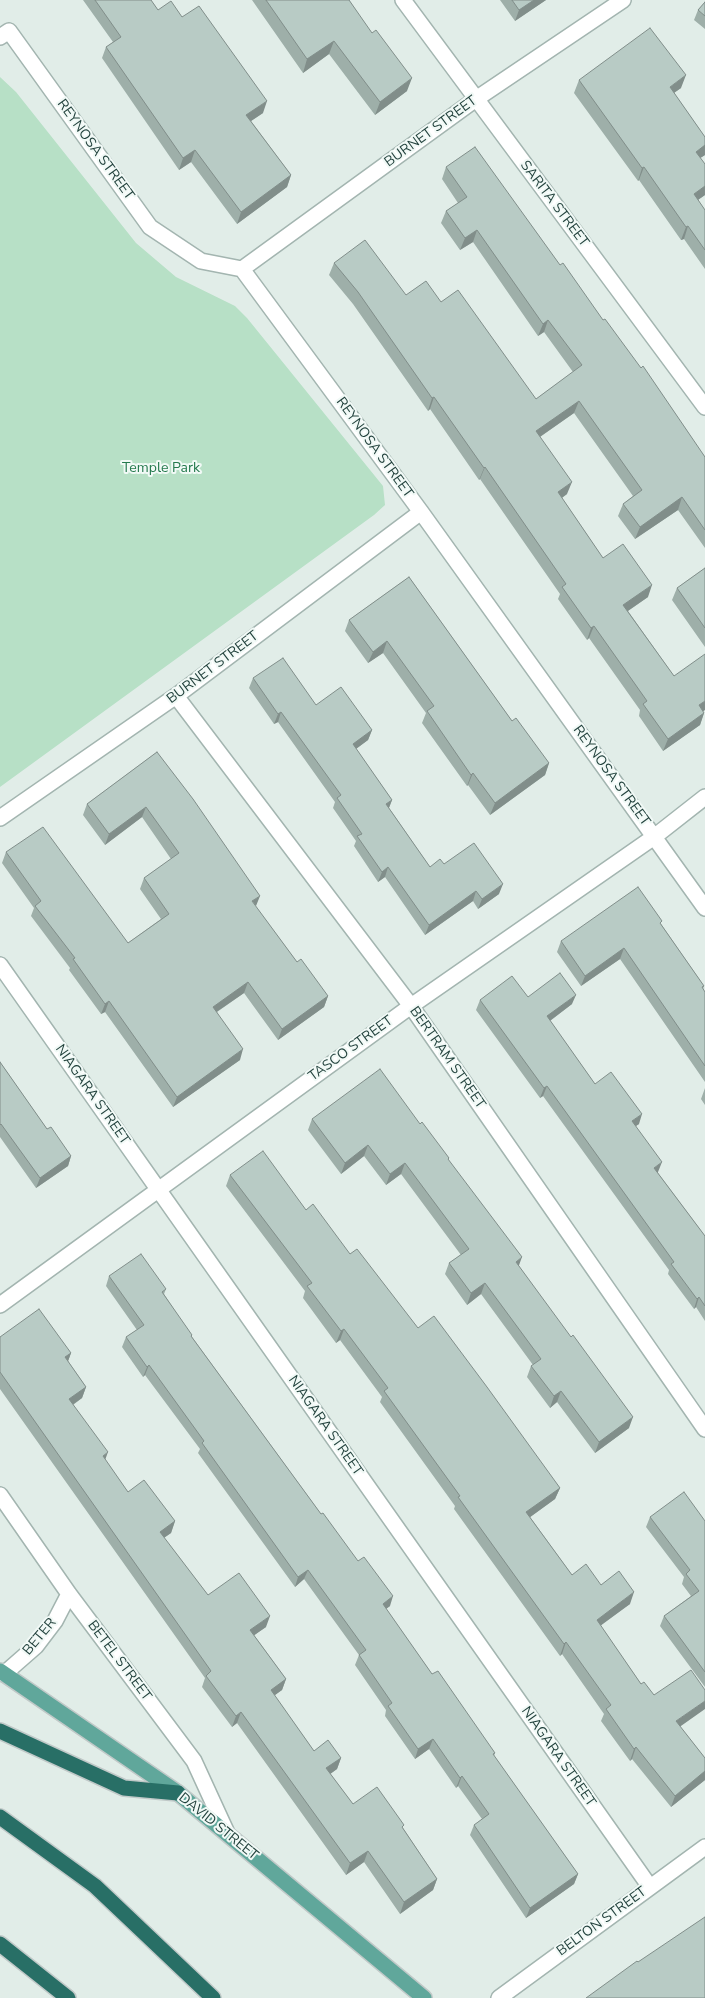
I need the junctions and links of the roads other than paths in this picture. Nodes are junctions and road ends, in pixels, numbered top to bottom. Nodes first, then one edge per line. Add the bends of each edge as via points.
1 (403, 0) edge
2 (623, 0) edge
3 (4, 34) edge
4 (476, 99) junction
5 (242, 268) junction
6 (705, 407) edge
7 (421, 512) junction
8 (176, 696) junction
9 (705, 798) edge
10 (0, 818) edge
11 (654, 837) junction
12 (705, 908) edge
13 (0, 966) edge
14 (411, 1006) junction
15 (158, 1190) junction
16 (0, 1305) edge
17 (705, 1429) edge
18 (0, 1495) edge
19 (69, 1594) junction
20 (2, 1673) edge
21 (0, 1731) edge
22 (178, 1793) junction
23 (0, 1817) edge
24 (227, 1833) junction
25 (705, 1847) edge
26 (650, 1887) junction
27 (0, 1944) edge
28 (68, 1998) edge
29 (213, 1998) edge
30 (424, 1998) edge
31 (498, 1998) edge

1 - 4 street, SARITA STREET
2 - 4 street, BURNET STREET
3 - 5 street, REYNOSA STREET via 150,227 201,261
4 - 5 street, BURNET STREET
4 - 6 street, SARITA STREET
5 - 7 street, REYNOSA STREET
7 - 8 street, BURNET STREET
7 - 11 street, REYNOSA STREET
8 - 10 street, BURNET STREET
8 - 14 street, BERTRAM STREET
9 - 11 street, TASCO STREET
11 - 12 street, REYNOSA STREET
11 - 14 street, TASCO STREET
13 - 15 street, NIAGARA STREET
14 - 15 street, TASCO STREET
14 - 17 street, BERTRAM STREET
15 - 16 street, TASCO STREET
15 - 26 street, NIAGARA STREET
18 - 19 street, BETEL STREET
19 - 20 street, BETER via 55,1621 36,1646
19 - 24 street, BETEL STREET via 194,1761
20 - 22 main road, DAVID STREET
21 - 22 highway via 124,1788
22 - 24 main road, DAVID STREET
23 - 29 highway via 95,1886
24 - 30 main road, DAVID STREET
25 - 26 street, BELTON STREET
26 - 31 street, BELTON STREET
27 - 28 highway

